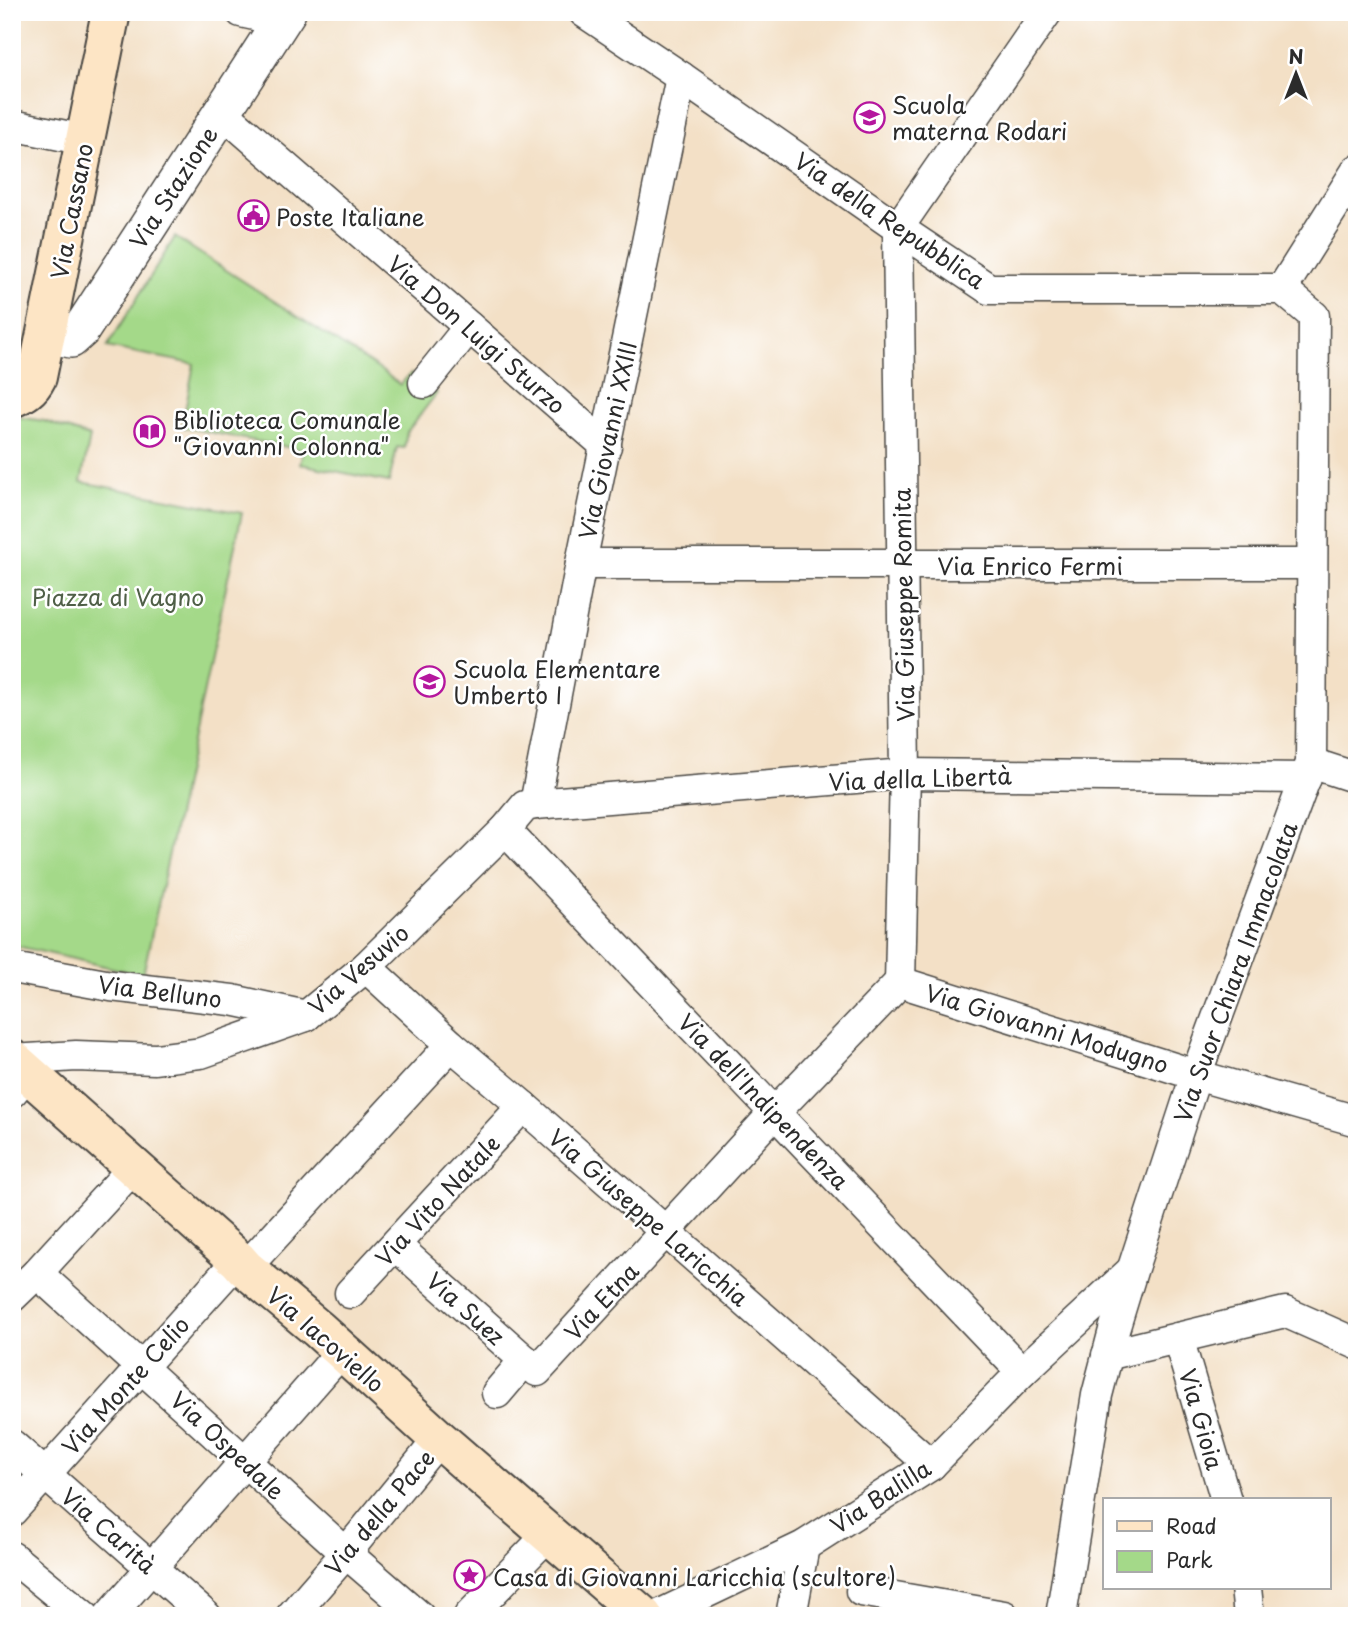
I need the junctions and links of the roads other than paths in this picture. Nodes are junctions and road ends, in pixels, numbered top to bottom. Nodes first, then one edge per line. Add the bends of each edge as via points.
1 (111, 12) edge
2 (242, 12) edge
3 (584, 12) edge
4 (1047, 12) edge
5 (284, 17) edge
6 (681, 77) junction
7 (222, 111) junction
8 (12, 125) edge
9 (85, 140) junction
10 (1357, 170) edge
11 (898, 228) junction
12 (1282, 289) junction
13 (469, 327) junction
14 (46, 334) junction
15 (424, 383) dead end
16 (12, 398) edge
17 (606, 446) junction
18 (1311, 564) junction
19 (581, 565) junction
20 (902, 565) junction
21 (1308, 771) junction
22 (905, 774) junction
23 (1357, 778) edge
24 (535, 804) junction
25 (505, 830) junction
26 (366, 967) junction
27 (12, 968) edge
28 (900, 982) junction
29 (306, 1016) junction
30 (451, 1045) junction
31 (16, 1071) edge
32 (1196, 1074) junction
33 (523, 1106) junction
34 (775, 1112) junction
35 (1357, 1121) edge
36 (134, 1167) junction
37 (666, 1231) junction
38 (395, 1245) junction
39 (241, 1264) junction
40 (1132, 1271) junction
41 (37, 1273) junction
42 (350, 1293) dead end
43 (12, 1297) edge
44 (1178, 1338) junction
45 (1357, 1344) edge
46 (342, 1351) junction
47 (1107, 1355) junction
48 (142, 1366) junction
49 (531, 1366) junction
50 (1022, 1372) junction
51 (497, 1393) dead end
52 (439, 1439) junction
53 (12, 1445) edge
54 (245, 1462) junction
55 (931, 1465) junction
56 (45, 1474) junction
57 (1225, 1498) edge
58 (12, 1511) edge
59 (548, 1535) junction
60 (804, 1546) junction
61 (346, 1553) junction
62 (12, 1557) edge
63 (152, 1568) junction
64 (1246, 1590) edge
65 (861, 1591) dead end
66 (944, 1610) edge
67 (84, 1616) edge
68 (109, 1616) edge
69 (206, 1616) edge
70 (291, 1616) edge
71 (419, 1616) edge
72 (469, 1616) edge
73 (643, 1616) edge
74 (657, 1616) edge
75 (791, 1616) edge
76 (1004, 1616) edge
77 (1061, 1616) edge
78 (1249, 1616) edge

1 - 9 main road, Via Cassano
2 - 5 street
3 - 6 street, Via della Repubblica
4 - 11 street
5 - 7 street, Via Stazione
6 - 11 street, Via della Repubblica
6 - 17 street, Via Giovanni XXIII
7 - 13 street, Via Don Luigi Sturzo
7 - 14 street, Via Stazione via 81,330 71,339
8 - 9 street
9 - 14 main road, Via Cassano
10 - 12 street
11 - 12 street, Via della Repubblica via 989,289
11 - 20 street, Via Giuseppe Romita
12 - 18 street, Via Suor Chiara Immacolata via 1314,316
13 - 15 street
13 - 17 street, Via Don Luigi Sturzo
14 - 16 main road, Via Cassano via 37,377 23,394
17 - 19 street, Via Giovanni XXIII
18 - 20 street, Via Enrico Fermi
18 - 21 street, Via Suor Chiara Immacolata
19 - 20 street, Via Enrico Fermi
19 - 24 street, Via Giovanni XXIII
20 - 22 street, Via Giuseppe Romita
21 - 22 street, Via della Libertà
21 - 23 street, Via della Libertà
21 - 32 street, Via Suor Chiara Immacolata
22 - 24 street, Via della Libertà
22 - 28 street, Via Giuseppe Romita
24 - 25 street, Via Vesuvio via 525,806
25 - 26 street, Via Vesuvio
25 - 34 street, Via dell'Indipendenza
26 - 29 street, Via Vesuvio
26 - 30 street, Via Giuseppe Laricchia
27 - 29 street, Via Belluno via 111,986 232,1000
28 - 32 street, Via Giovanni Modugno
28 - 34 street, Via Etna
29 - 31 street, Via Vesuvio via 201,1053 155,1059 76,1056
30 - 33 street, Via Giuseppe Laricchia
30 - 39 street, Via Monte Celio
31 - 36 main road, Via Iacoviello
32 - 35 street, Via Giovanni Modugno
32 - 40 street, Via Suor Chiara Immacolata
33 - 37 street, Via Giuseppe Laricchia
33 - 38 street, Via Vito Natale
34 - 37 street, Via Etna
34 - 50 street, Via dell'Indipendenza
36 - 39 main road, Via Iacoviello
36 - 41 street
37 - 49 street, Via Etna
37 - 55 street, Via Giuseppe Laricchia
38 - 42 street, Via Vito Natale
38 - 49 street, Via Suez
39 - 46 main road, Via Iacoviello
39 - 48 street, Via Monte Celio
40 - 47 street, Via Suor Chiara Immacolata
40 - 50 street, Via Balilla
41 - 43 street
41 - 48 street, Via Ospedale
44 - 45 street via 1285,1312
44 - 47 street
44 - 57 street, Via Gioia
46 - 52 main road, Via Iacoviello
46 - 54 street
47 - 77 street, Via Suor Chiara Immacolata
48 - 54 street, Via Ospedale
48 - 56 street, Via Monte Celio
49 - 51 street, Via Etna
50 - 55 street, Via Balilla
52 - 59 main road, Via Iacoviello
52 - 61 street, Via della Pace
53 - 56 street, Via Carità
54 - 61 street, Via Ospedale
54 - 63 street
55 - 60 street, Via Balilla
56 - 58 street, Via Monte Celio
56 - 63 street, Via Carità
59 - 72 street
59 - 73 main road, Via Iacoviello
60 - 74 street, Via Balilla
60 - 75 street
61 - 70 street, Via della Pace
61 - 71 street, Via Ospedale
62 - 67 street
63 - 68 street
63 - 69 street, Via Carità
64 - 78 street
65 - 66 street
66 - 76 street

